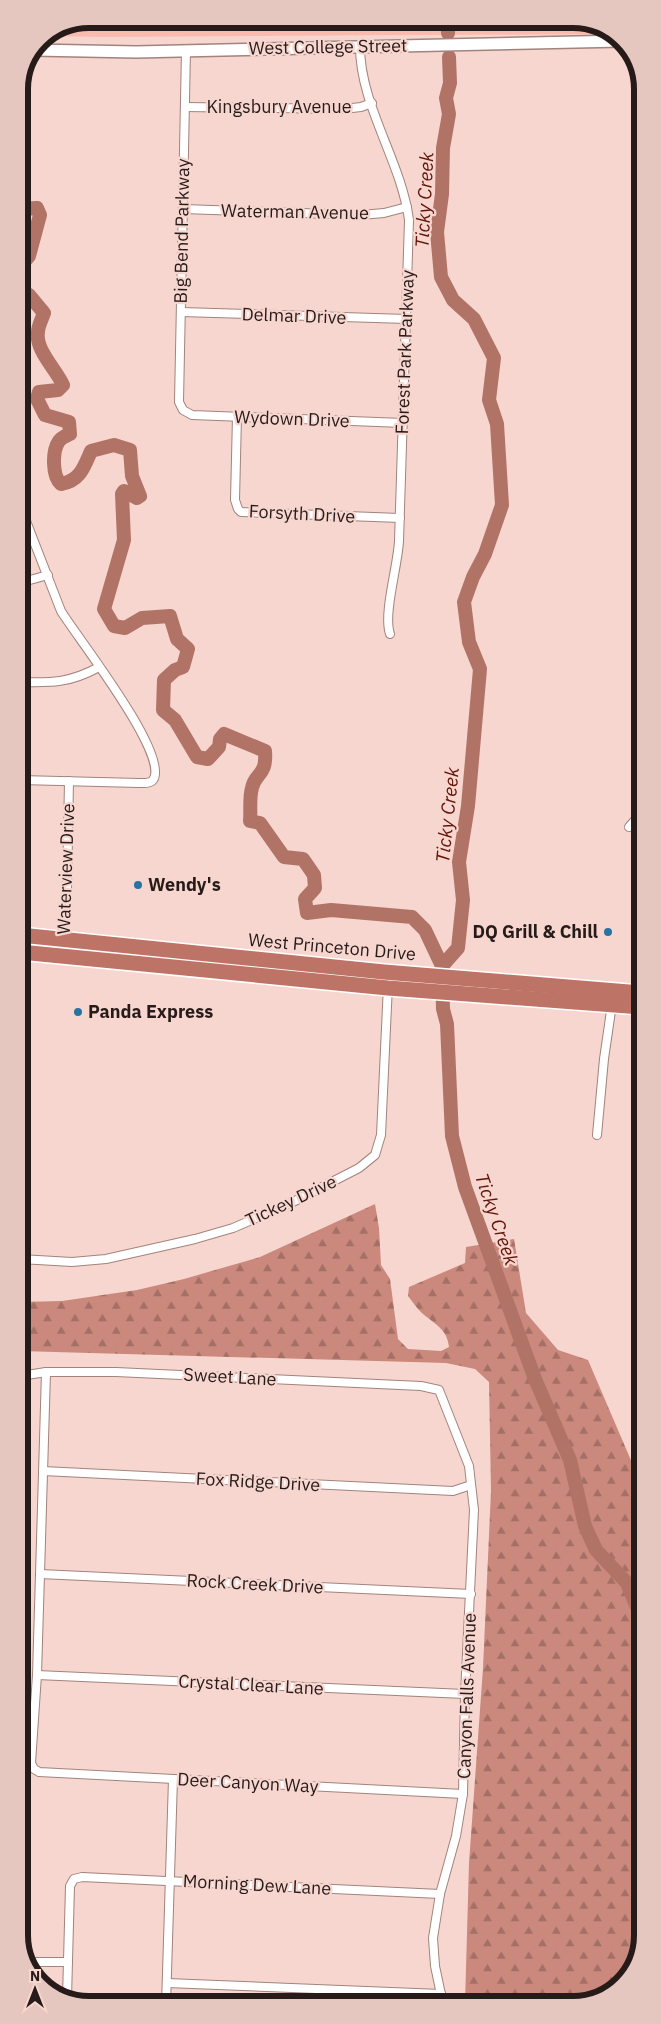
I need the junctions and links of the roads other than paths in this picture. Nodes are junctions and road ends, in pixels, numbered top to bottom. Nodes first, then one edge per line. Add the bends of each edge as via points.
1 (611, 41) edge
2 (360, 46) junction
3 (41, 50) edge
4 (186, 50) junction
5 (372, 103) junction
6 (185, 107) junction
7 (407, 207) junction
8 (183, 209) junction
9 (181, 312) junction
10 (407, 319) junction
11 (183, 410) joint
12 (237, 416) junction
13 (403, 423) junction
14 (400, 518) junction
15 (27, 523) edge
16 (48, 575) junction
17 (27, 581) edge
18 (390, 634) dead end
19 (99, 667) junction
20 (27, 682) edge
21 (27, 780) edge
22 (69, 781) junction
23 (634, 821) edge
24 (629, 827) dead end
25 (27, 935) edge
26 (63, 940) junction
27 (27, 953) edge
28 (61, 957) junction
29 (389, 972) junction
30 (388, 988) junction
31 (634, 989) edge
32 (634, 991) edge
33 (612, 1004) junction
34 (634, 1006) edge
35 (597, 1135) dead end
36 (27, 1259) edge
37 (46, 1372) junction
38 (27, 1375) edge
39 (439, 1390) joint
40 (43, 1471) junction
41 (471, 1486) junction
42 (40, 1574) junction
43 (471, 1594) junction
44 (37, 1675) junction
45 (465, 1694) junction
46 (173, 1779) junction
47 (462, 1794) junction
48 (171, 1881) junction
49 (440, 1894) junction
50 (34, 1962) edge
51 (68, 1962) junction
52 (167, 1983) junction
53 (67, 1993) edge
54 (441, 1994) joint
55 (166, 1996) edge

1 - 2 street, West College Street
2 - 4 street, West College Street
2 - 5 street, Forest Park Parkway via 363,79
3 - 4 street, West College Street
4 - 6 street, Big Bend Parkway
5 - 6 street, Kingsbury Avenue via 343,109
5 - 7 street, Forest Park Parkway
6 - 8 street, Big Bend Parkway
7 - 8 street, Waterman Avenue via 361,214
7 - 10 street, Forest Park Parkway via 410,232
8 - 9 street, Big Bend Parkway
9 - 10 street, Delmar Drive
9 - 11 street, Big Bend Parkway via 180,402
10 - 13 street, Forest Park Parkway
11 - 12 street, Wydown Drive via 192,415
12 - 13 street, Wydown Drive
12 - 14 street, Forsyth Drive via 235,500 242,512
13 - 14 street, Forest Park Parkway
14 - 18 street, Forest Park Parkway via 398,562 387,620
15 - 16 street
16 - 17 street
16 - 19 street via 61,611
19 - 20 street via 70,680
19 - 22 street via 145,736 154,766 153,780 148,783
21 - 22 street
22 - 26 street, Waterview Drive
23 - 24 street
25 - 26 highway, West Princeton Drive
26 - 28 street, Waterview Drive
26 - 29 highway, West Princeton Drive
27 - 28 highway, West Princeton Drive
28 - 30 highway, West Princeton Drive
29 - 30 street, Tickey Drive
29 - 31 highway, West Princeton Drive
30 - 33 highway, West Princeton Drive
30 - 36 street, Tickey Drive via 381,1134 375,1155 366,1163 261,1217 195,1239 84,1262
32 - 33 street
33 - 34 highway, West Princeton Drive
33 - 35 street
37 - 38 street, Sweet Lane
37 - 39 street, Sweet Lane via 150,1373 421,1386
37 - 40 street
39 - 41 street, Canyon Falls Avenue via 469,1466
40 - 41 street, Fox Ridge Drive via 453,1492
40 - 42 street
41 - 43 street, Canyon Falls Avenue via 474,1510
42 - 43 street, Rock Creek Drive
42 - 44 street
43 - 45 street, Canyon Falls Avenue
44 - 45 street, Crystal Clear Lane
44 - 46 street, Deer Canyon Way via 31,1763 34,1769 39,1772
45 - 47 street, Canyon Falls Avenue
46 - 47 street, Deer Canyon Way
46 - 48 street
47 - 49 street, Canyon Falls Avenue via 456,1836
48 - 49 street, Morning Dew Lane
48 - 51 street, Morning Dew Lane via 74,1878 70,1886
48 - 52 street
49 - 54 street, Canyon Falls Avenue via 433,1938
50 - 51 street
51 - 53 street
52 - 54 street
52 - 55 street

